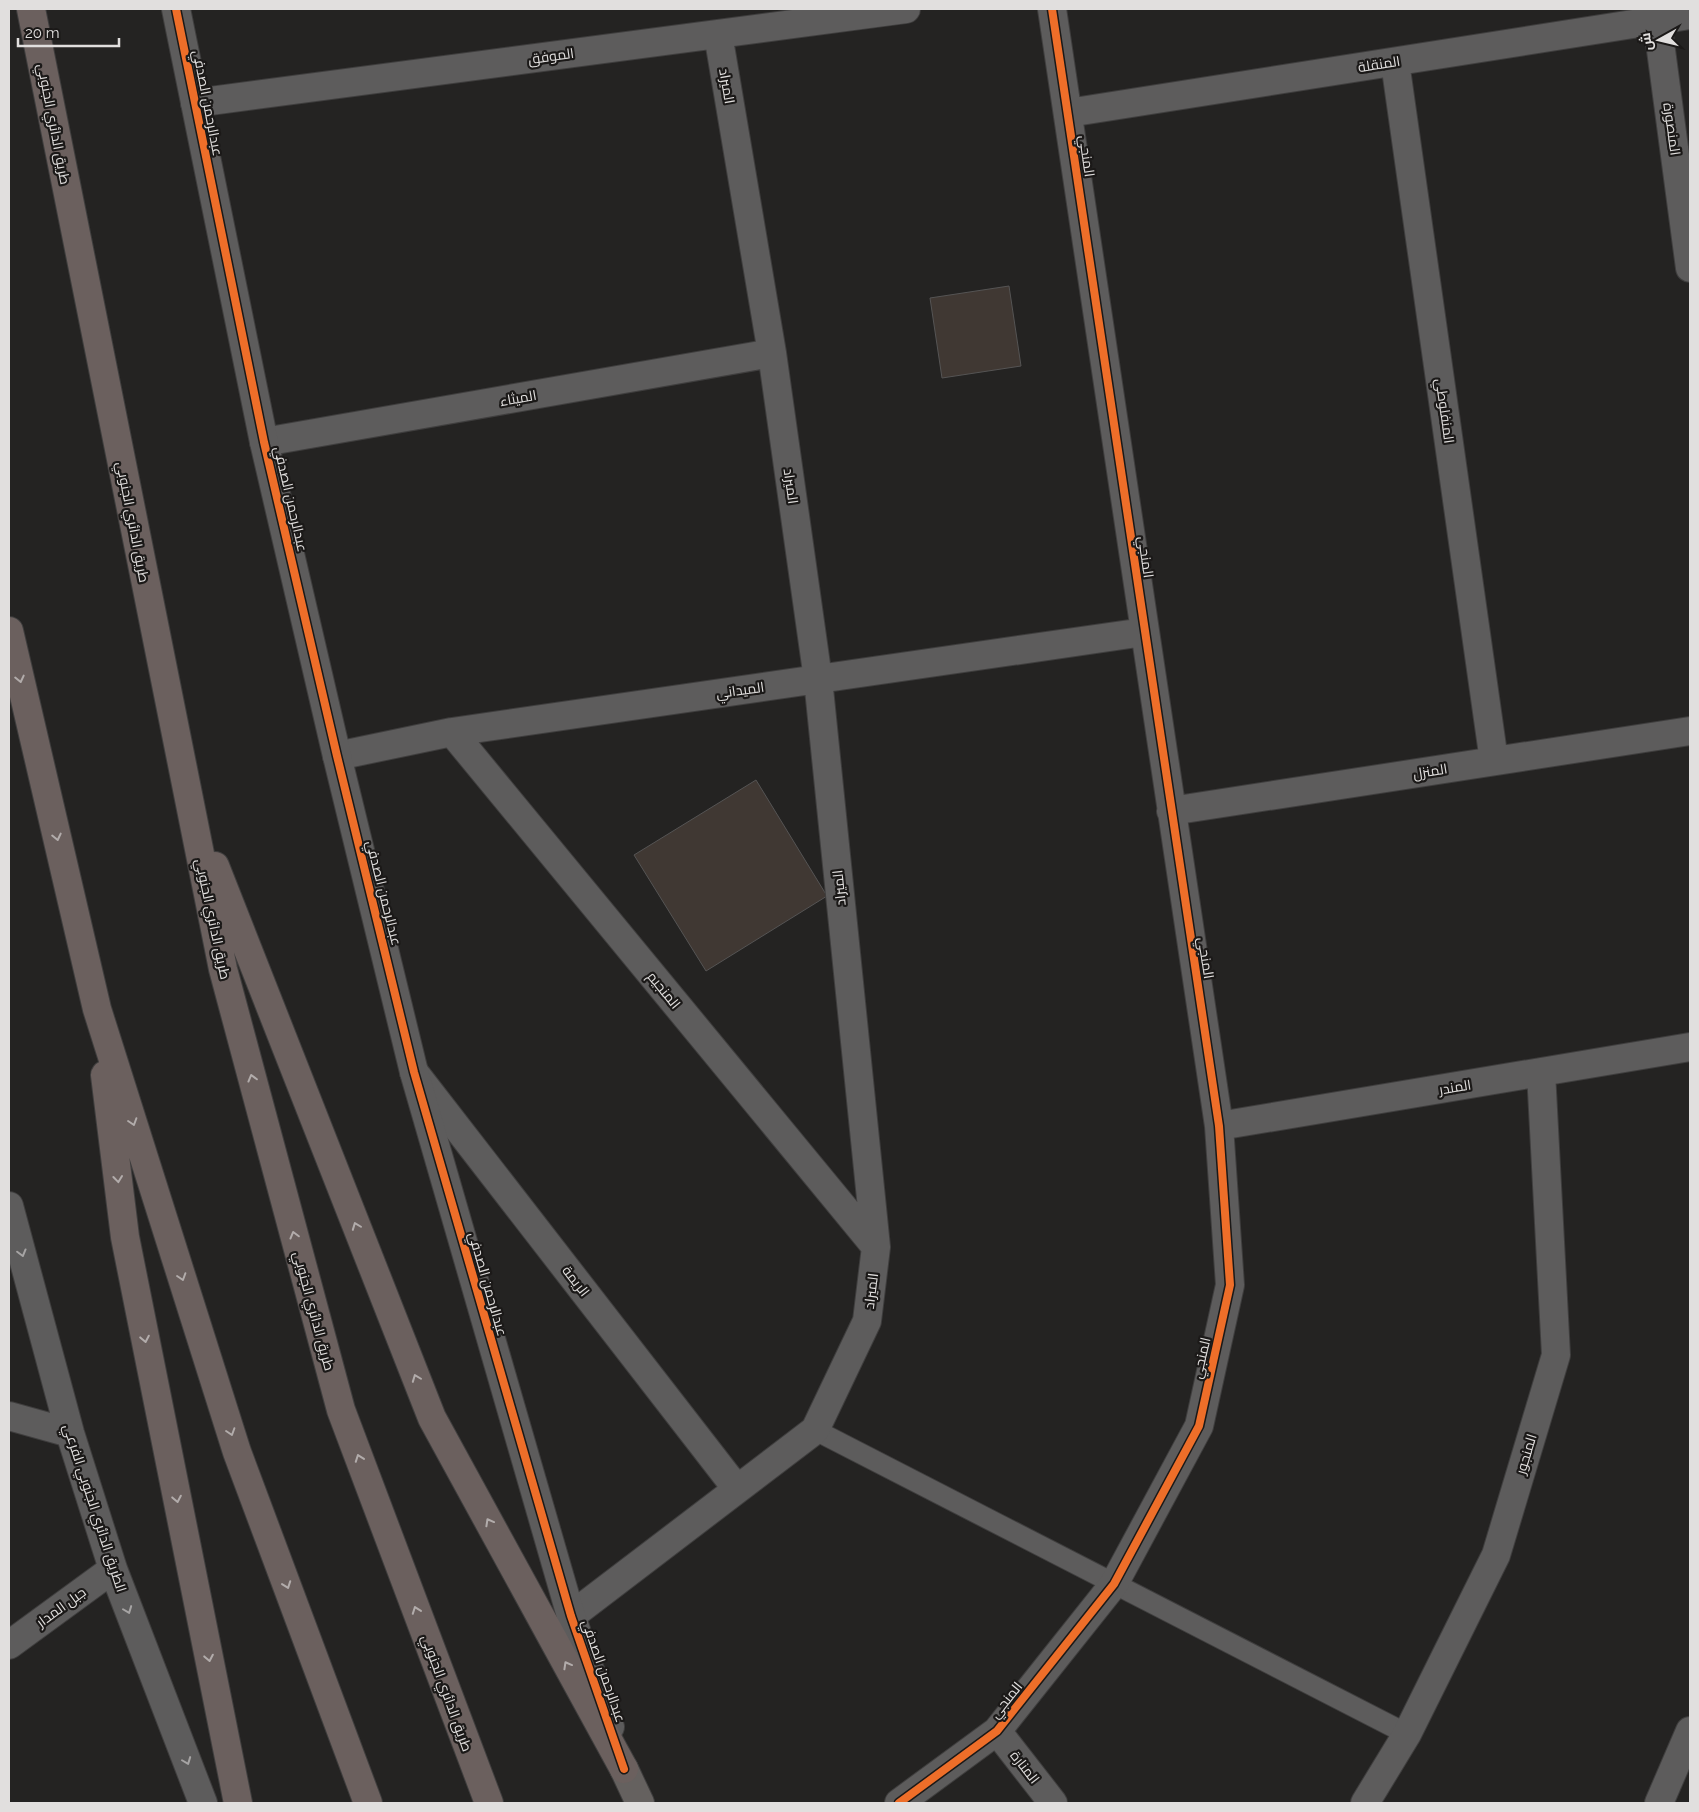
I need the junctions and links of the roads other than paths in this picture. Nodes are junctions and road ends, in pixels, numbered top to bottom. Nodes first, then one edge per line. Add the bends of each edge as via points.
1 (31, 9) edge
2 (176, 9) edge
3 (906, 9) edge
4 (1052, 9) edge
5 (1690, 15) edge
6 (1657, 20) junction
7 (718, 34) junction
8 (1396, 62) junction
9 (195, 103) junction
10 (1068, 113) junction
11 (1690, 268) edge
12 (772, 353) junction
13 (264, 442) junction
14 (9, 631) edge
15 (1144, 632) junction
16 (818, 679) junction
17 (1690, 731) edge
18 (452, 732) junction
19 (337, 756) junction
20 (1494, 761) junction
21 (187, 795) junction
22 (1171, 811) junction
23 (97, 1009) junction
24 (1690, 1047) edge
25 (414, 1072) junction
26 (1541, 1072) junction
27 (1219, 1126) junction
28 (9, 1206) edge
29 (876, 1247) junction
30 (9, 1416) edge
31 (815, 1430) junction
32 (70, 1433) junction
33 (737, 1489) junction
34 (113, 1569) junction
35 (1114, 1584) junction
36 (571, 1616) junction
37 (9, 1645) edge
38 (997, 1731) junction
39 (1690, 1731) edge
40 (1406, 1734) junction
41 (624, 1769) junction
42 (203, 1803) edge
43 (238, 1803) edge
44 (368, 1803) edge
45 (489, 1803) edge
46 (640, 1803) edge
47 (899, 1803) edge
48 (1053, 1803) edge
49 (1365, 1803) edge
50 (1659, 1803) edge

1 - 21 highway, طريق الدائري الجنوبي
2 - 9 street, عبدالرحمن الصدفي
3 - 7 street, الموفق
4 - 10 street, المنجي
5 - 6 street, المنقلة
6 - 8 street, المنقلة
6 - 11 street, المنصورة
7 - 9 street, الموفق
7 - 12 street, الميراد
8 - 10 street, المنقلة
8 - 20 street, المنفلوطي
9 - 13 street, عبدالرحمن الصدفي
10 - 15 street, المنجي
12 - 13 street, الميثاء
12 - 16 street, الميراد
13 - 19 street, عبدالرحمن الصدفي
14 -> 23 highway
15 - 16 street, الميداني
15 - 22 street, المنجي
16 - 18 street, الميداني
16 - 29 street, الميراد
17 - 20 street, المنزل
18 - 19 street, الميداني
18 - 29 street, المنجيم
19 - 25 street, عبدالرحمن الصدفي
20 - 22 street, المنزل
41 -> 21 highway via 432,1418
45 -> 21 highway, طريق الدائري الجنوبي via 341,1410 223,969
22 - 27 street, المنجي
23 -> 43 highway via 125,1237
23 -> 44 highway via 237,1452
24 - 26 street, المندر
25 - 33 street, الريمة
25 - 36 street, عبدالرحمن الصدفي
26 - 27 street, المندر
26 - 40 street, المنجور via 1556,1355 1496,1555
27 - 35 street, المنجي via 1230,1286 1199,1426
28 -> 32 street, الطريق الدائري الجنوبي الفرعي
29 - 31 street, الميراد via 867,1321
30 - 32 street
31 - 33 street, الميراد
31 - 35 lane
32 - 34 street, الطريق الدائري الجنوبي الفرعي
33 - 36 street, الميراد
34 - 37 street, جبل المدار
34 -> 42 street, الطريق الدائري الجنوبي الفرعي
35 - 38 street, المنجي
35 - 40 lane
36 - 41 street, عبدالرحمن الصدفي
38 - 47 street, المنجي
38 - 48 street, المنارة
39 - 50 street
40 - 49 street, المنجور
41 - 46 main road

